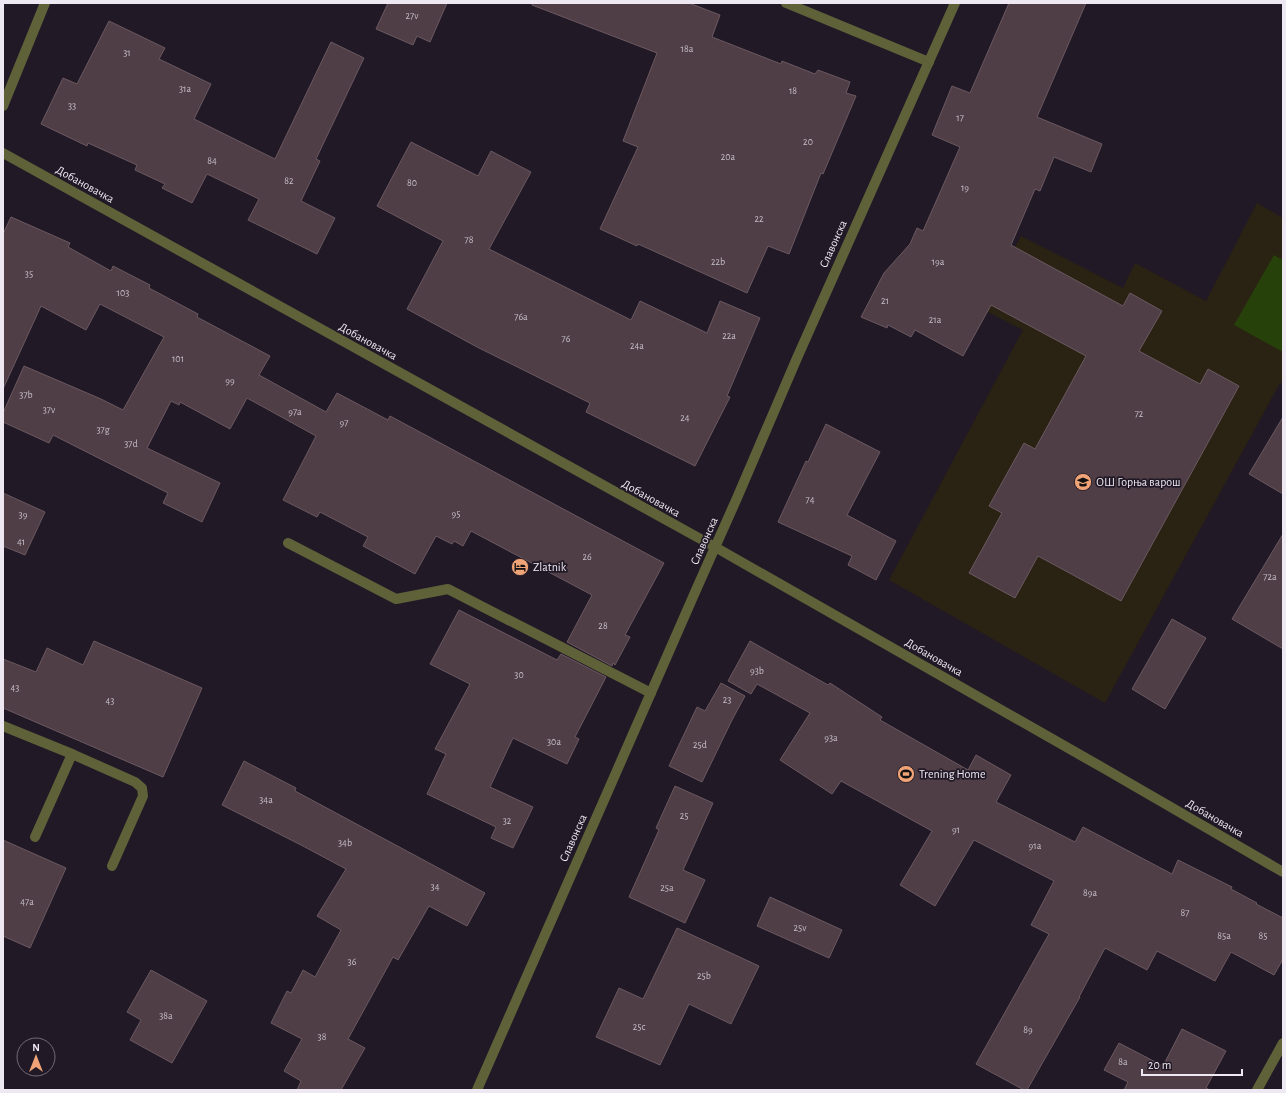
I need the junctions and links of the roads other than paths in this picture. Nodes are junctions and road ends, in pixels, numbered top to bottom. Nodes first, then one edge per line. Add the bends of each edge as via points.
1 (45, 3) edge
2 (786, 3) edge
3 (955, 3) edge
4 (929, 62) junction
5 (3, 106) edge
6 (3, 154) edge
7 (288, 543) dead end
8 (715, 547) junction
9 (651, 693) junction
10 (3, 726) edge
11 (72, 754) junction
12 (35, 837) dead end
13 (112, 866) dead end
14 (1283, 872) edge
15 (1283, 1043) edge
16 (477, 1090) edge
17 (1257, 1090) edge

1 - 5 street
2 - 4 street
3 - 4 street, Славонска
4 - 8 street, Славонска
6 - 8 street, Добановачка
7 - 9 street via 396,599 448,589
8 - 9 street, Славонска
8 - 14 street, Добановачка
9 - 16 street, Славонска
10 - 11 street
11 - 12 street
11 - 13 street via 135,782 142,788 143,796
15 - 17 street

